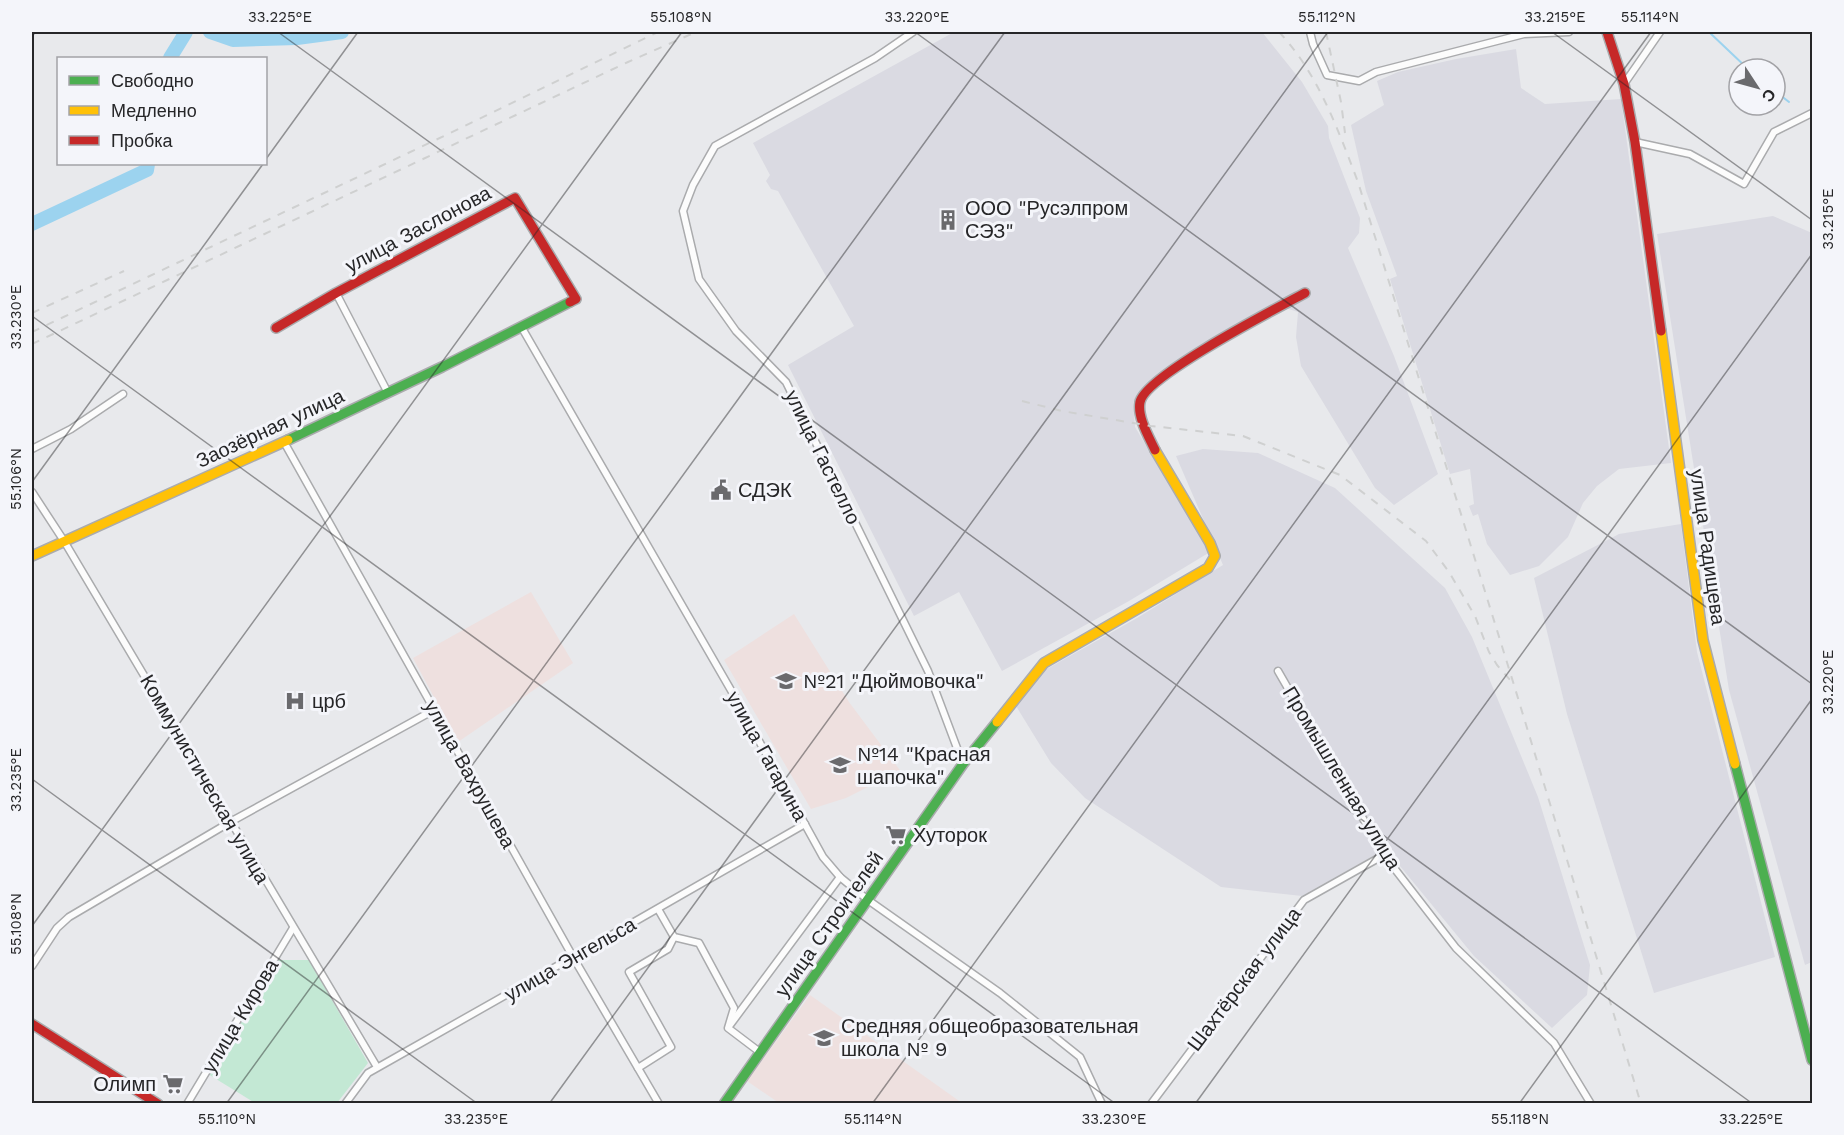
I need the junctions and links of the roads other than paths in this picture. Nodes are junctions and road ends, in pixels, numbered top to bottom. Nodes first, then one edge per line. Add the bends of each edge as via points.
1 (913, 32) edge
2 (1310, 32) edge
3 (1569, 32) edge
4 (1607, 32) edge
5 (1660, 32) edge
6 (1624, 84) junction
7 (1812, 113) edge
8 (1635, 142) junction
9 (336, 293) junction
10 (1305, 294) dead end
11 (276, 328) dead end
12 (522, 328) junction
13 (388, 393) junction
14 (123, 394) dead end
15 (284, 442) junction
16 (32, 449) edge
17 (32, 492) edge
18 (64, 541) junction
19 (32, 556) edge
20 (1278, 671) dead end
21 (434, 710) junction
22 (963, 764) junction
23 (232, 821) junction
24 (805, 824) junction
25 (1384, 855) junction
26 (840, 877) junction
27 (868, 900) junction
28 (658, 909) junction
29 (292, 928) junction
30 (674, 937) junction
31 (573, 957) junction
32 (32, 966) edge
33 (32, 1024) edge
34 (728, 1028) junction
35 (761, 1053) junction
36 (1812, 1060) edge
37 (377, 1067) junction
38 (638, 1068) junction
39 (158, 1104) edge
40 (186, 1104) edge
41 (345, 1104) edge
42 (659, 1104) edge
43 (724, 1104) edge
44 (1102, 1104) edge
45 (1151, 1104) edge
46 (1591, 1104) edge

1 - 22 street, улица Гастелло via 875,58 715,146 683,211 699,279 736,331 786,381 928,671
2 - 3 street via 1327,75 1359,81 1376,72 1524,34
4 - 6 street, улица Радищева
5 - 6 street
6 - 8 street, улица Радищева
7 - 8 street via 1774,132 1744,184 1690,154
8 - 36 street, улица Радищева via 1703,640
9 - 11 street, улица Заслонова
9 - 12 street, улица Заслонова via 515,198 576,299
9 - 13 street
10 - 22 street, улица Строителей via 1193,357 1146,391 1140,400 1141,415 1158,455 1208,537 1215,556 1208,568 1044,663
12 - 13 street, Заозёрная улица
12 - 24 street, улица Гагарина
13 - 15 street, Заозёрная улица
14 - 16 street via 71,429
15 - 18 street, Заозёрная улица
15 - 21 street, улица Вахрушева
17 - 18 street, Коммунистическая улица
18 - 19 street, Заозёрная улица
18 - 23 street, Коммунистическая улица
20 - 25 street, Промышленная улица
21 - 23 street
21 - 31 street, улица Вахрушева
22 - 27 street, улица Строителей
23 - 29 street, Коммунистическая улица
23 - 32 street via 69,917
24 - 26 street, улица Гагарина via 823,857
24 - 28 street, улица Энгельса
25 - 45 street, Шахтёрская улица via 1304,900
25 - 46 street, Промышленная улица via 1456,948 1554,1043
26 - 27 street, улица Гагарина
26 - 34 street
27 - 35 street, улица Строителей
27 - 44 street, улица Гагарина via 1000,993 1080,1057
28 - 30 street
28 - 31 street, улица Энгельса
29 - 37 street, Коммунистическая улица
29 - 40 street, улица Кирова
30 - 34 street via 699,943 734,1008
30 - 38 street via 668,949 629,972 671,1047
31 - 37 street, улица Энгельса
31 - 38 street, улица Вахрушева
33 - 39 street
34 - 35 street
35 - 43 street, улица Строителей
37 - 41 street, улица Энгельса
38 - 42 street, улица Вахрушева

